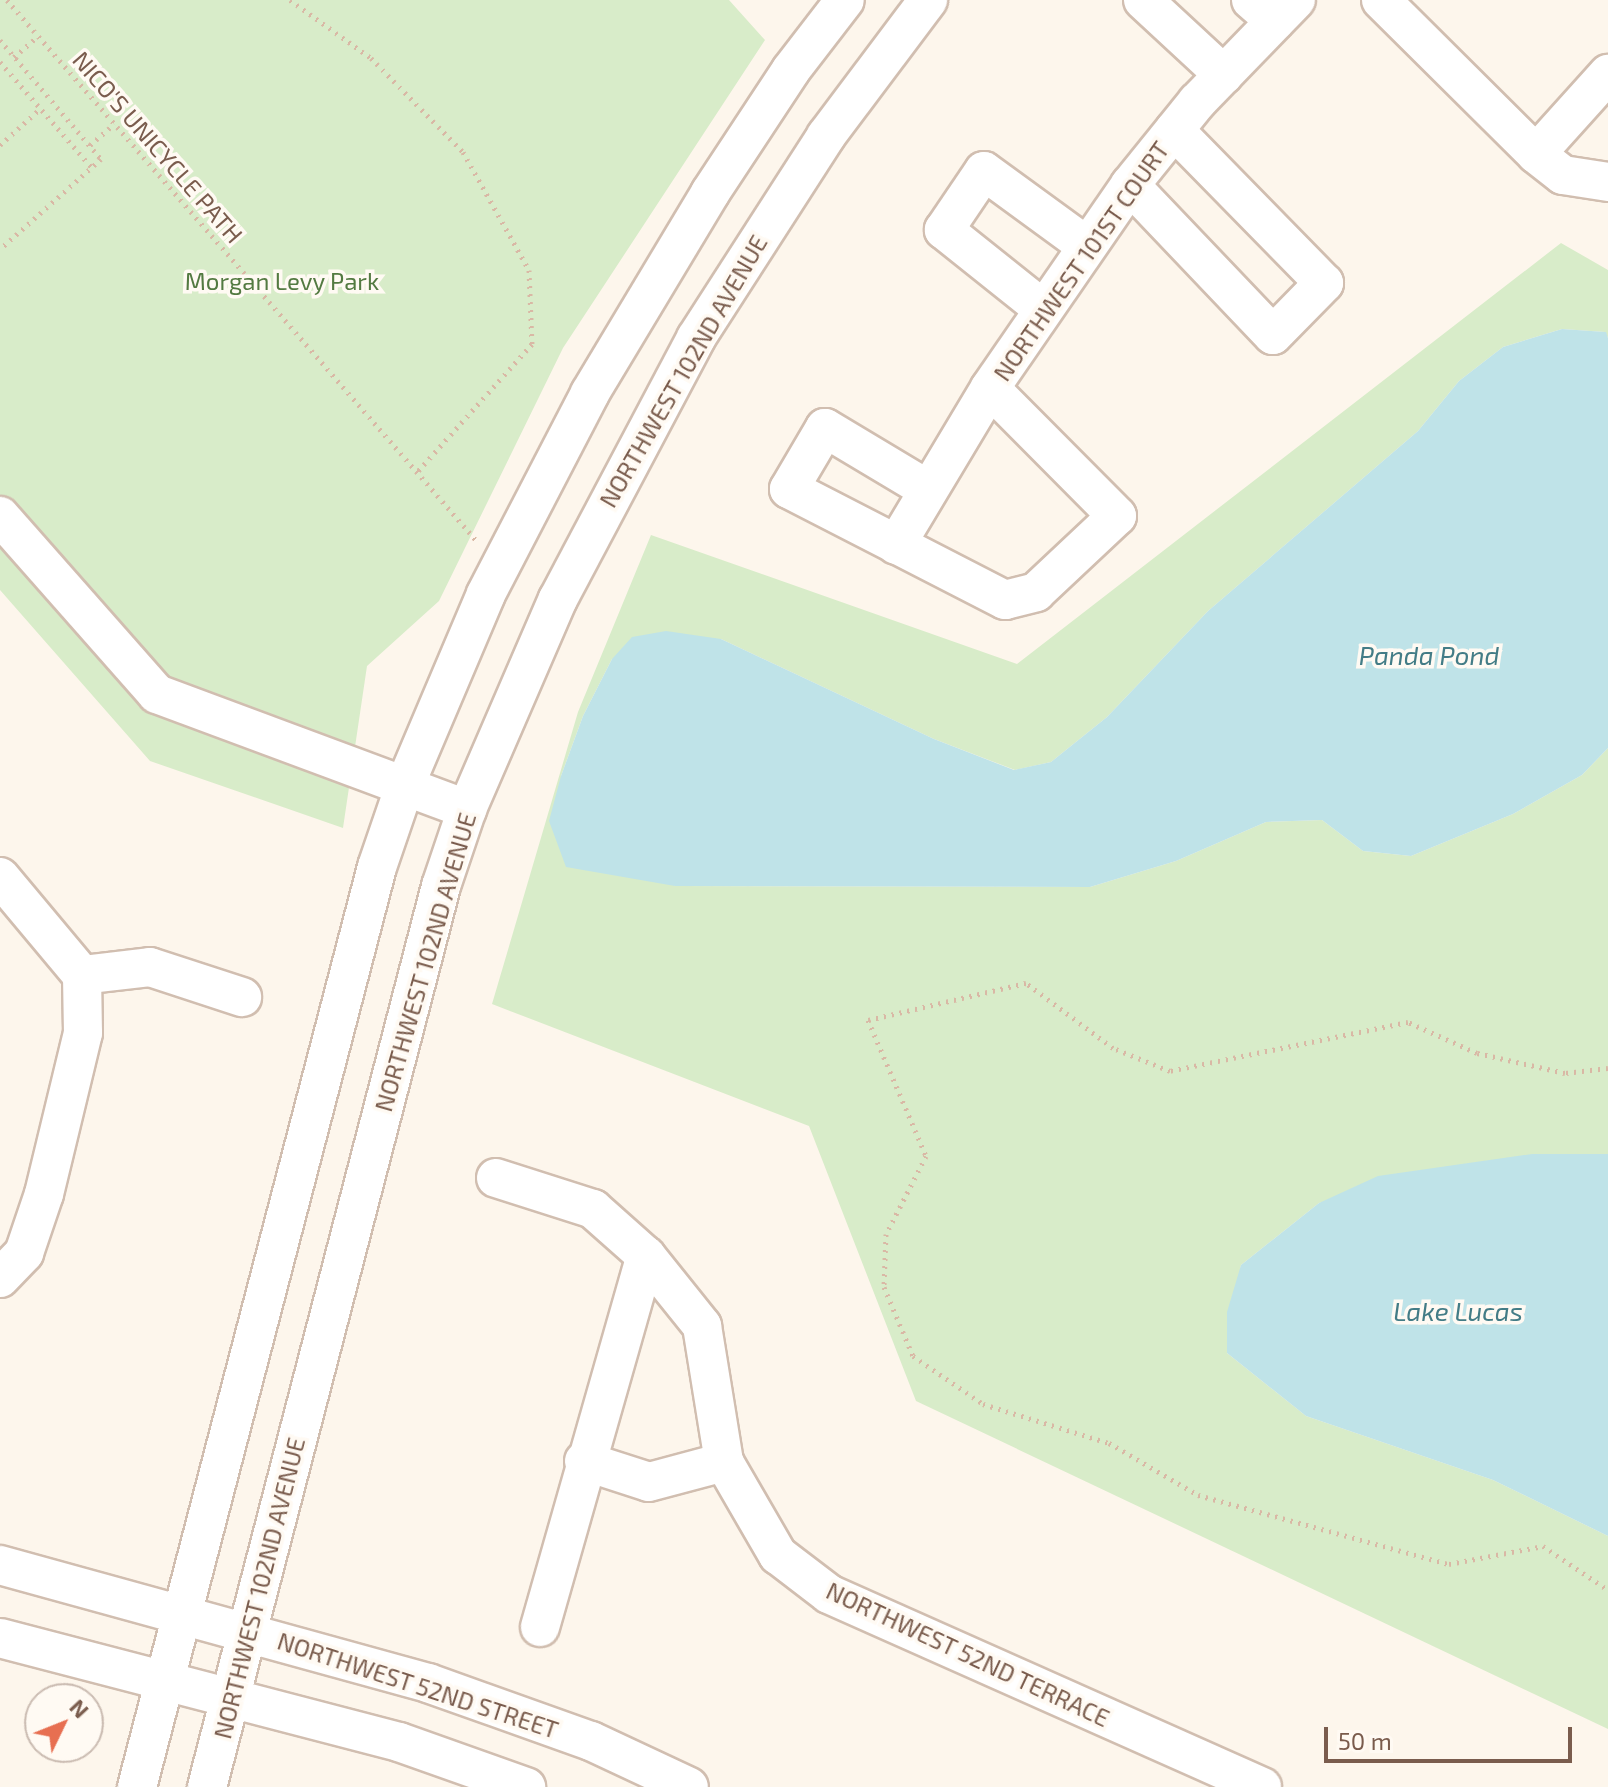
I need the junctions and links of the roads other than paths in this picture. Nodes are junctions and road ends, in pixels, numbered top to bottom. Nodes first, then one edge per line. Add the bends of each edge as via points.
1 (845, 0) edge
2 (928, 0) edge
3 (1143, 0) edge
4 (1381, 0) edge
5 (1274, 7) edge
6 (1608, 74) edge
7 (1224, 75) junction
8 (1174, 130) junction
9 (1536, 154) junction
10 (1608, 182) edge
11 (1130, 185) junction
12 (1087, 246) junction
13 (1043, 309) junction
14 (990, 388) junction
15 (927, 489) junction
16 (0, 516) edge
17 (896, 545) junction
18 (405, 785) junction
19 (467, 809) junction
20 (0, 877) edge
21 (82, 975) junction
22 (242, 997) dead end
23 (496, 1178) dead end
24 (646, 1256) junction
25 (12, 1265) edge
26 (584, 1461) junction
27 (724, 1462) junction
28 (0, 1565) edge
29 (183, 1618) junction
30 (540, 1627) dead end
31 (248, 1633) junction
32 (0, 1638) edge
33 (166, 1680) junction
34 (232, 1696) junction
35 (137, 1787) edge
36 (207, 1787) edge
37 (526, 1787) edge
38 (689, 1787) edge
39 (1262, 1787) edge

1 - 18 street via 718,180 590,393 498,569
2 - 19 street, NORTHWEST 102ND AVENUE via 826,136 696,338 558,599
3 - 7 street
4 - 9 street
5 - 7 street, NORTHWEST 101ST COURT
6 - 9 street
7 - 8 street, NORTHWEST 101ST COURT
8 - 11 street, NORTHWEST 101ST COURT
8 - 11 street via 1324,283 1273,335
9 - 10 street via 1563,175
11 - 12 street, NORTHWEST 101ST COURT
12 - 13 street, NORTHWEST 101ST COURT
12 - 13 street via 984,171 944,230
13 - 14 street, NORTHWEST 101ST COURT
14 - 15 street, NORTHWEST 101ST COURT
14 - 17 street via 1117,516 1047,583 1018,600 989,594
15 - 17 street, NORTHWEST 101ST COURT
15 - 17 street via 825,428 789,489
16 - 18 street via 157,694
18 - 19 street
18 - 29 street via 377,867
19 - 31 street, NORTHWEST 102ND AVENUE via 441,886
20 - 21 street
21 - 22 street via 150,967
21 - 25 street via 83,1033 44,1194
23 - 24 street, NORTHWEST 52ND TERRACE via 593,1209
24 - 26 street
24 - 27 street, NORTHWEST 52ND TERRACE via 702,1326
26 - 27 street via 649,1482
26 - 30 street
27 - 39 street, NORTHWEST 52ND TERRACE via 778,1555 829,1594
28 - 29 street, NORTHWEST 52ND STREET
29 - 31 street, NORTHWEST 52ND STREET
29 - 33 street
31 - 34 street, NORTHWEST 102ND AVENUE
31 - 38 street, NORTHWEST 52ND STREET via 485,1703 591,1741
32 - 33 street
33 - 34 street
33 - 35 street
34 - 36 street, NORTHWEST 102ND AVENUE
34 - 37 street via 399,1742

